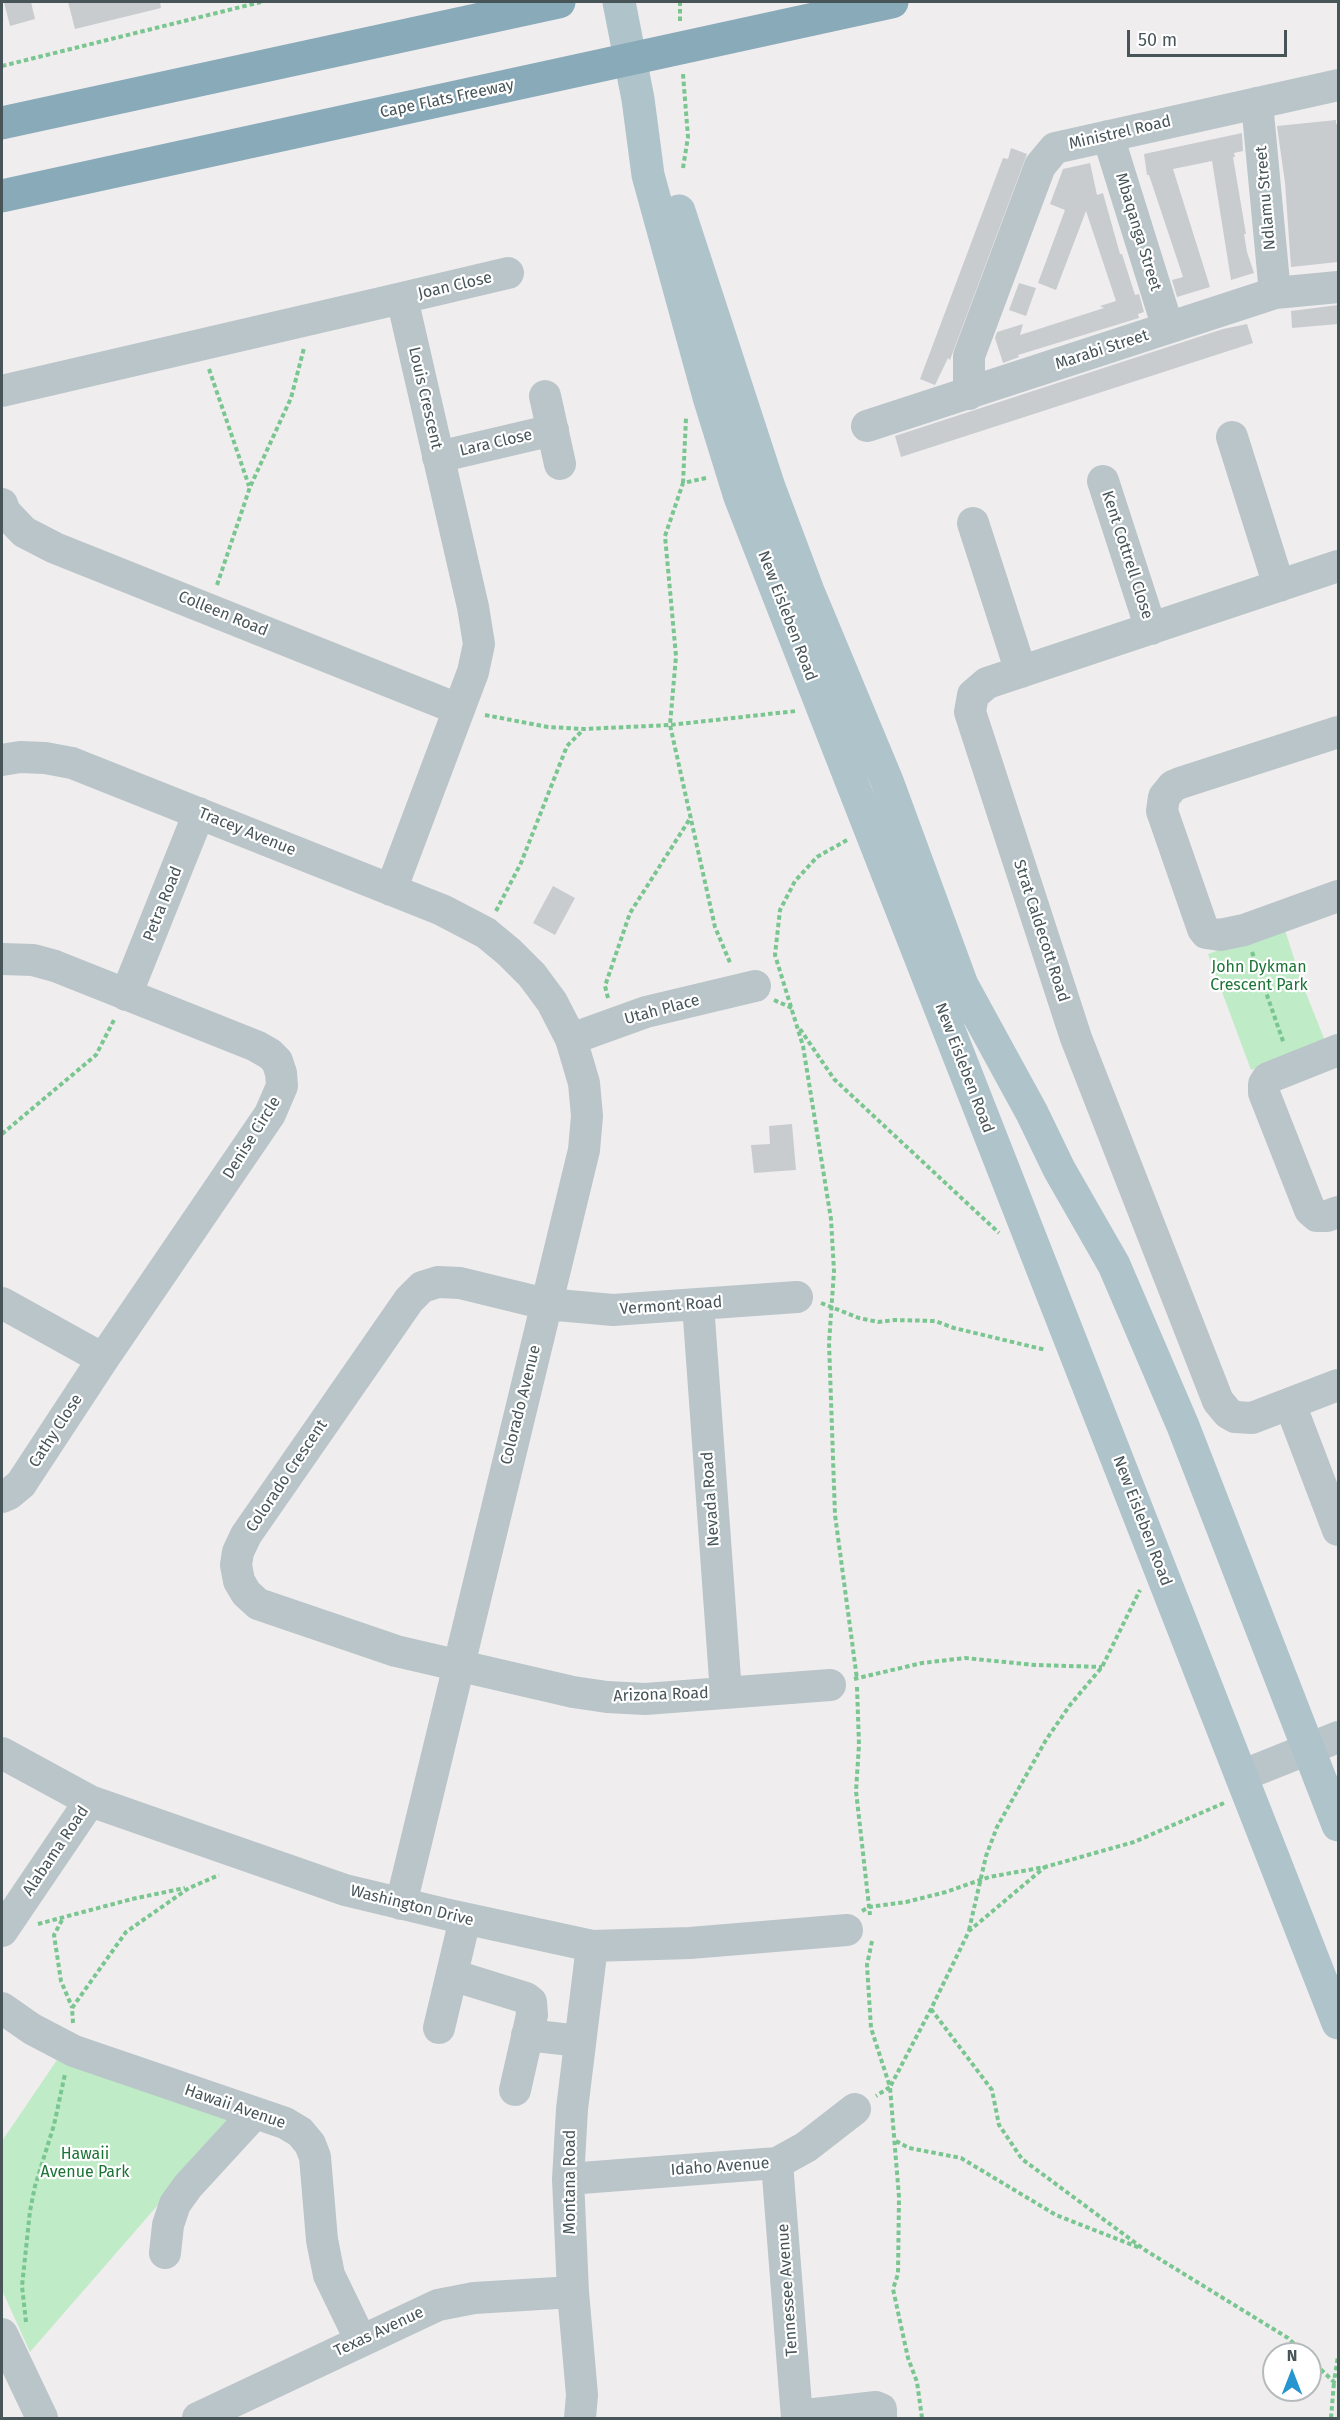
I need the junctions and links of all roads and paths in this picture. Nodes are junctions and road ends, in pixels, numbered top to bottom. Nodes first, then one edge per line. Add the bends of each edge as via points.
1 (261, 2) edge
2 (619, 2) edge
3 (680, 2) edge
4 (892, 2) edge
5 (554, 3) edge
6 (679, 29) dead end
7 (2, 66) edge
8 (683, 72) dead end
9 (1338, 85) edge
10 (638, 99) junction
11 (1257, 103) junction
12 (2, 123) edge
13 (1108, 136) junction
14 (683, 168) dead end
15 (2, 196) edge
16 (508, 273) dead end
17 (1338, 287) edge
18 (1275, 293) junction
19 (402, 298) junction
20 (315, 318) junction
21 (1168, 328) junction
22 (201, 345) junction
23 (2, 391) edge
24 (969, 394) junction
25 (545, 396) dead end
26 (685, 409) dead end
27 (867, 426) dead end
28 (553, 430) junction
29 (1232, 437) dead end
30 (438, 457) junction
31 (560, 464) dead end
32 (717, 475) dead end
33 (1103, 481) dead end
34 (683, 483) junction
35 (250, 487) junction
36 (2, 504) edge
37 (973, 522) dead end
38 (1338, 566) edge
39 (1279, 586) junction
40 (207, 608) junction
41 (1151, 629) junction
42 (1021, 672) junction
43 (458, 709) junction
44 (806, 710) dead end
45 (670, 725) junction
46 (584, 729) junction
47 (1338, 732) edge
48 (2, 760) edge
49 (199, 813) junction
50 (691, 817) junction
51 (855, 836) dead end
52 (391, 890) junction
53 (1338, 896) edge
54 (1244, 930) junction
55 (486, 933) junction
56 (2, 959) edge
57 (749, 988) joint
58 (126, 995) junction
59 (615, 1023) junction
60 (797, 1025) junction
61 (571, 1039) junction
62 (1338, 1050) edge
63 (1293, 1068) junction
64 (2, 1134) edge
65 (1338, 1212) edge
66 (1005, 1238) dead end
67 (797, 1297) joint
68 (2, 1303) edge
69 (546, 1304) junction
70 (698, 1304) junction
71 (832, 1305) junction
72 (1057, 1353) dead end
73 (103, 1359) junction
74 (1338, 1385) edge
75 (1290, 1404) junction
76 (2, 1497) edge
77 (1338, 1530) edge
78 (1140, 1590) dead end
79 (458, 1664) junction
80 (1102, 1667) junction
81 (844, 1682) junction
82 (726, 1693) junction
83 (1338, 1737) edge
84 (1309, 1749) junction
85 (2, 1753) edge
86 (1236, 1788) junction
87 (90, 1801) junction
88 (1338, 1825) edge
89 (255, 1859) junction
90 (1045, 1867) junction
91 (981, 1880) junction
92 (189, 1888) junction
93 (401, 1904) junction
94 (869, 1907) junction
95 (465, 1919) junction
96 (62, 1920) junction
97 (32, 1926) dead end
98 (862, 1926) junction
99 (2, 1931) edge
100 (969, 1931) junction
101 (592, 1946) junction
102 (452, 1975) junction
103 (2, 2008) edge
104 (72, 2008) junction
105 (932, 2009) junction
106 (1338, 2023) edge
107 (439, 2028) dead end
108 (527, 2035) junction
109 (580, 2041) junction
110 (74, 2051) junction
111 (890, 2087) junction
112 (514, 2090) dead end
113 (855, 2109) joint
114 (255, 2113) junction
115 (896, 2141) junction
116 (777, 2163) junction
117 (568, 2179) junction
118 (1145, 2250) junction
119 (165, 2253) dead end
120 (573, 2292) junction
121 (361, 2341) junction
122 (1292, 2342) edge
123 (6, 2343) edge
124 (1338, 2356) edge
125 (1322, 2370) edge
126 (1334, 2382) junction
127 (797, 2417) edge
128 (42, 2418) edge
129 (198, 2418) edge
130 (580, 2418) edge
131 (881, 2418) edge
132 (921, 2418) edge
133 (1331, 2418) edge

1 - 7 path
2 - 10 main road, New Eisleben Road
3 - 6 path
4 - 15 highway, Cape Flats Freeway
5 - 12 highway
8 - 14 path via 688,137
9 - 11 street, Ministrel Road
10 - 84 main road, New Eisleben Road via 668,175 769,487 962,985 1114,1265 1183,1426
10 - 86 main road, New Eisleben Road via 648,175 740,498
11 - 13 street, Ministrel Road
11 - 18 street, Ndlamu Street
13 - 21 street, Mbaqanga Street
13 - 24 street, Ministrel Road via 1055,148 1040,166 969,356
16 - 19 street, Joan Close
17 - 18 street, Marabi Street
18 - 21 street, Marabi Street
19 - 20 street
19 - 30 street, Louis Crescent
20 - 22 street
20 - 35 path via 291,398
21 - 24 street, Marabi Street
22 - 23 street
22 - 35 path
24 - 27 street, Marabi Street
25 - 28 street, Lara Close
26 - 34 path
28 - 30 street, Lara Close
28 - 31 street, Lara Close
29 - 39 street
30 - 43 street, Louis Crescent via 479,644
32 - 34 path
33 - 41 street, Kent Cottrell Close
34 - 45 path via 665,536 676,656
35 - 40 path
36 - 40 street, Colleen Road via 4,512 24,532 55,548
37 - 42 street
38 - 39 street, Strat Caldecott Road
39 - 41 street, Strat Caldecott Road
40 - 43 street, Colleen Road
41 - 42 street, Strat Caldecott Road
42 - 75 street, Strat Caldecott Road via 979,688 973,695 970,712 1076,1038 1218,1401 1228,1413 1243,1419
43 - 46 path via 549,727
43 - 52 street, Louis Crescent
44 - 45 path
45 - 46 path
45 - 50 path
46 - 55 path via 567,746 520,863
47 - 54 street via 1180,783 1164,797 1164,818 1203,929 1212,935
48 - 49 street, Tracey Avenue via 45,758 72,763
49 - 52 street, Tracey Avenue
49 - 58 street, Petra Road
50 - 57 path via 715,927
50 - 59 path via 630,914 605,986
51 - 60 path via 817,857 795,881 780,910 775,955
52 - 55 street, Tracey Avenue
53 - 54 street
54 - 63 path
55 - 61 street, Colorado Avenue via 532,975 552,1002
56 - 58 street, Denise Circle via 33,960 55,966
57 - 59 street, Utah Place
58 - 64 path via 96,1055
58 - 73 street, Denise Circle via 270,1054 281,1073 282,1086 270,1114
59 - 61 street, Utah Place
60 - 66 path via 834,1079
60 - 71 path via 831,1219
61 - 69 street, Colorado Avenue via 584,1083 584,1150
62 - 63 street
63 - 65 street via 1268,1078 1264,1093 1310,1210 1317,1216
67 - 70 street, Vermont Road
67 - 71 path
68 - 73 street
69 - 70 street, Vermont Road via 613,1310
69 - 79 street, Colorado Avenue
69 - 79 street, Colorado Crescent via 459,1283 438,1282 422,1287 409,1300 238,1552 239,1581 258,1604 396,1651
70 - 82 street, Nevada Road
71 - 72 path via 859,1318 878,1322 935,1321
71 - 81 path via 829,1343
73 - 76 street, Cathy Close via 21,1484
74 - 75 street, Strat Caldecott Road
75 - 77 street
78 - 80 path
79 - 82 street, Arizona Road via 607,1697 645,1699
79 - 93 street, Colorado Avenue
80 - 81 path via 965,1658 922,1663
80 - 91 path via 1046,1740 997,1827
81 - 82 street, Arizona Road
81 - 94 path via 859,1745 856,1791
83 - 84 street
84 - 86 street
84 - 88 main road, New Eisleben Road
85 - 87 street, Washington Drive
86 - 90 path via 1134,1842
86 - 106 main road, New Eisleben Road
87 - 89 street, Washington Drive
87 - 99 street, Alabama Road
89 - 92 path
89 - 93 street, Washington Drive via 345,1890
90 - 91 path
90 - 100 path
91 - 94 path via 906,1902
91 - 100 path
92 - 96 path via 132,1899
92 - 104 path via 126,1932
93 - 95 street, Washington Drive
94 - 98 path
94 - 98 path via 855,1914
95 - 101 street, Washington Drive
95 - 102 street
96 - 97 path
96 - 104 path via 54,1935 61,1981
98 - 101 street, Washington Drive via 690,1943
98 - 111 path via 872,1942 867,1965 871,2028
100 - 105 path
101 - 109 street, Montana Road
102 - 107 street
102 - 108 street via 526,1998 532,2008
103 - 110 street, Hawaii Avenue
104 - 110 path
105 - 111 path
105 - 118 path via 992,2090 999,2125 1022,2159
108 - 109 street
108 - 112 street
109 - 117 street, Montana Road
110 - 114 street, Hawaii Avenue
110 - 123 path via 60,2090 30,2211 22,2286 27,2330
111 - 113 path
111 - 115 path
113 - 116 street, Idaho Avenue via 806,2147
114 - 119 street via 175,2204
114 - 121 street, Hawaii Avenue via 285,2123 310,2144 318,2176 324,2258
115 - 118 path via 909,2148 961,2158 1056,2215
115 - 132 path via 898,2274 893,2289 917,2382
116 - 117 street, Idaho Avenue
116 - 127 street, Tennessee Avenue
117 - 120 street, Montana Road
118 - 122 path
120 - 121 street, Texas Avenue via 454,2301 423,2311
120 - 130 street, Montana Road via 582,2395
121 - 129 street, Texas Avenue
123 - 128 street
124 - 126 path
125 - 126 path
126 - 133 path
127 - 131 street via 876,2407

